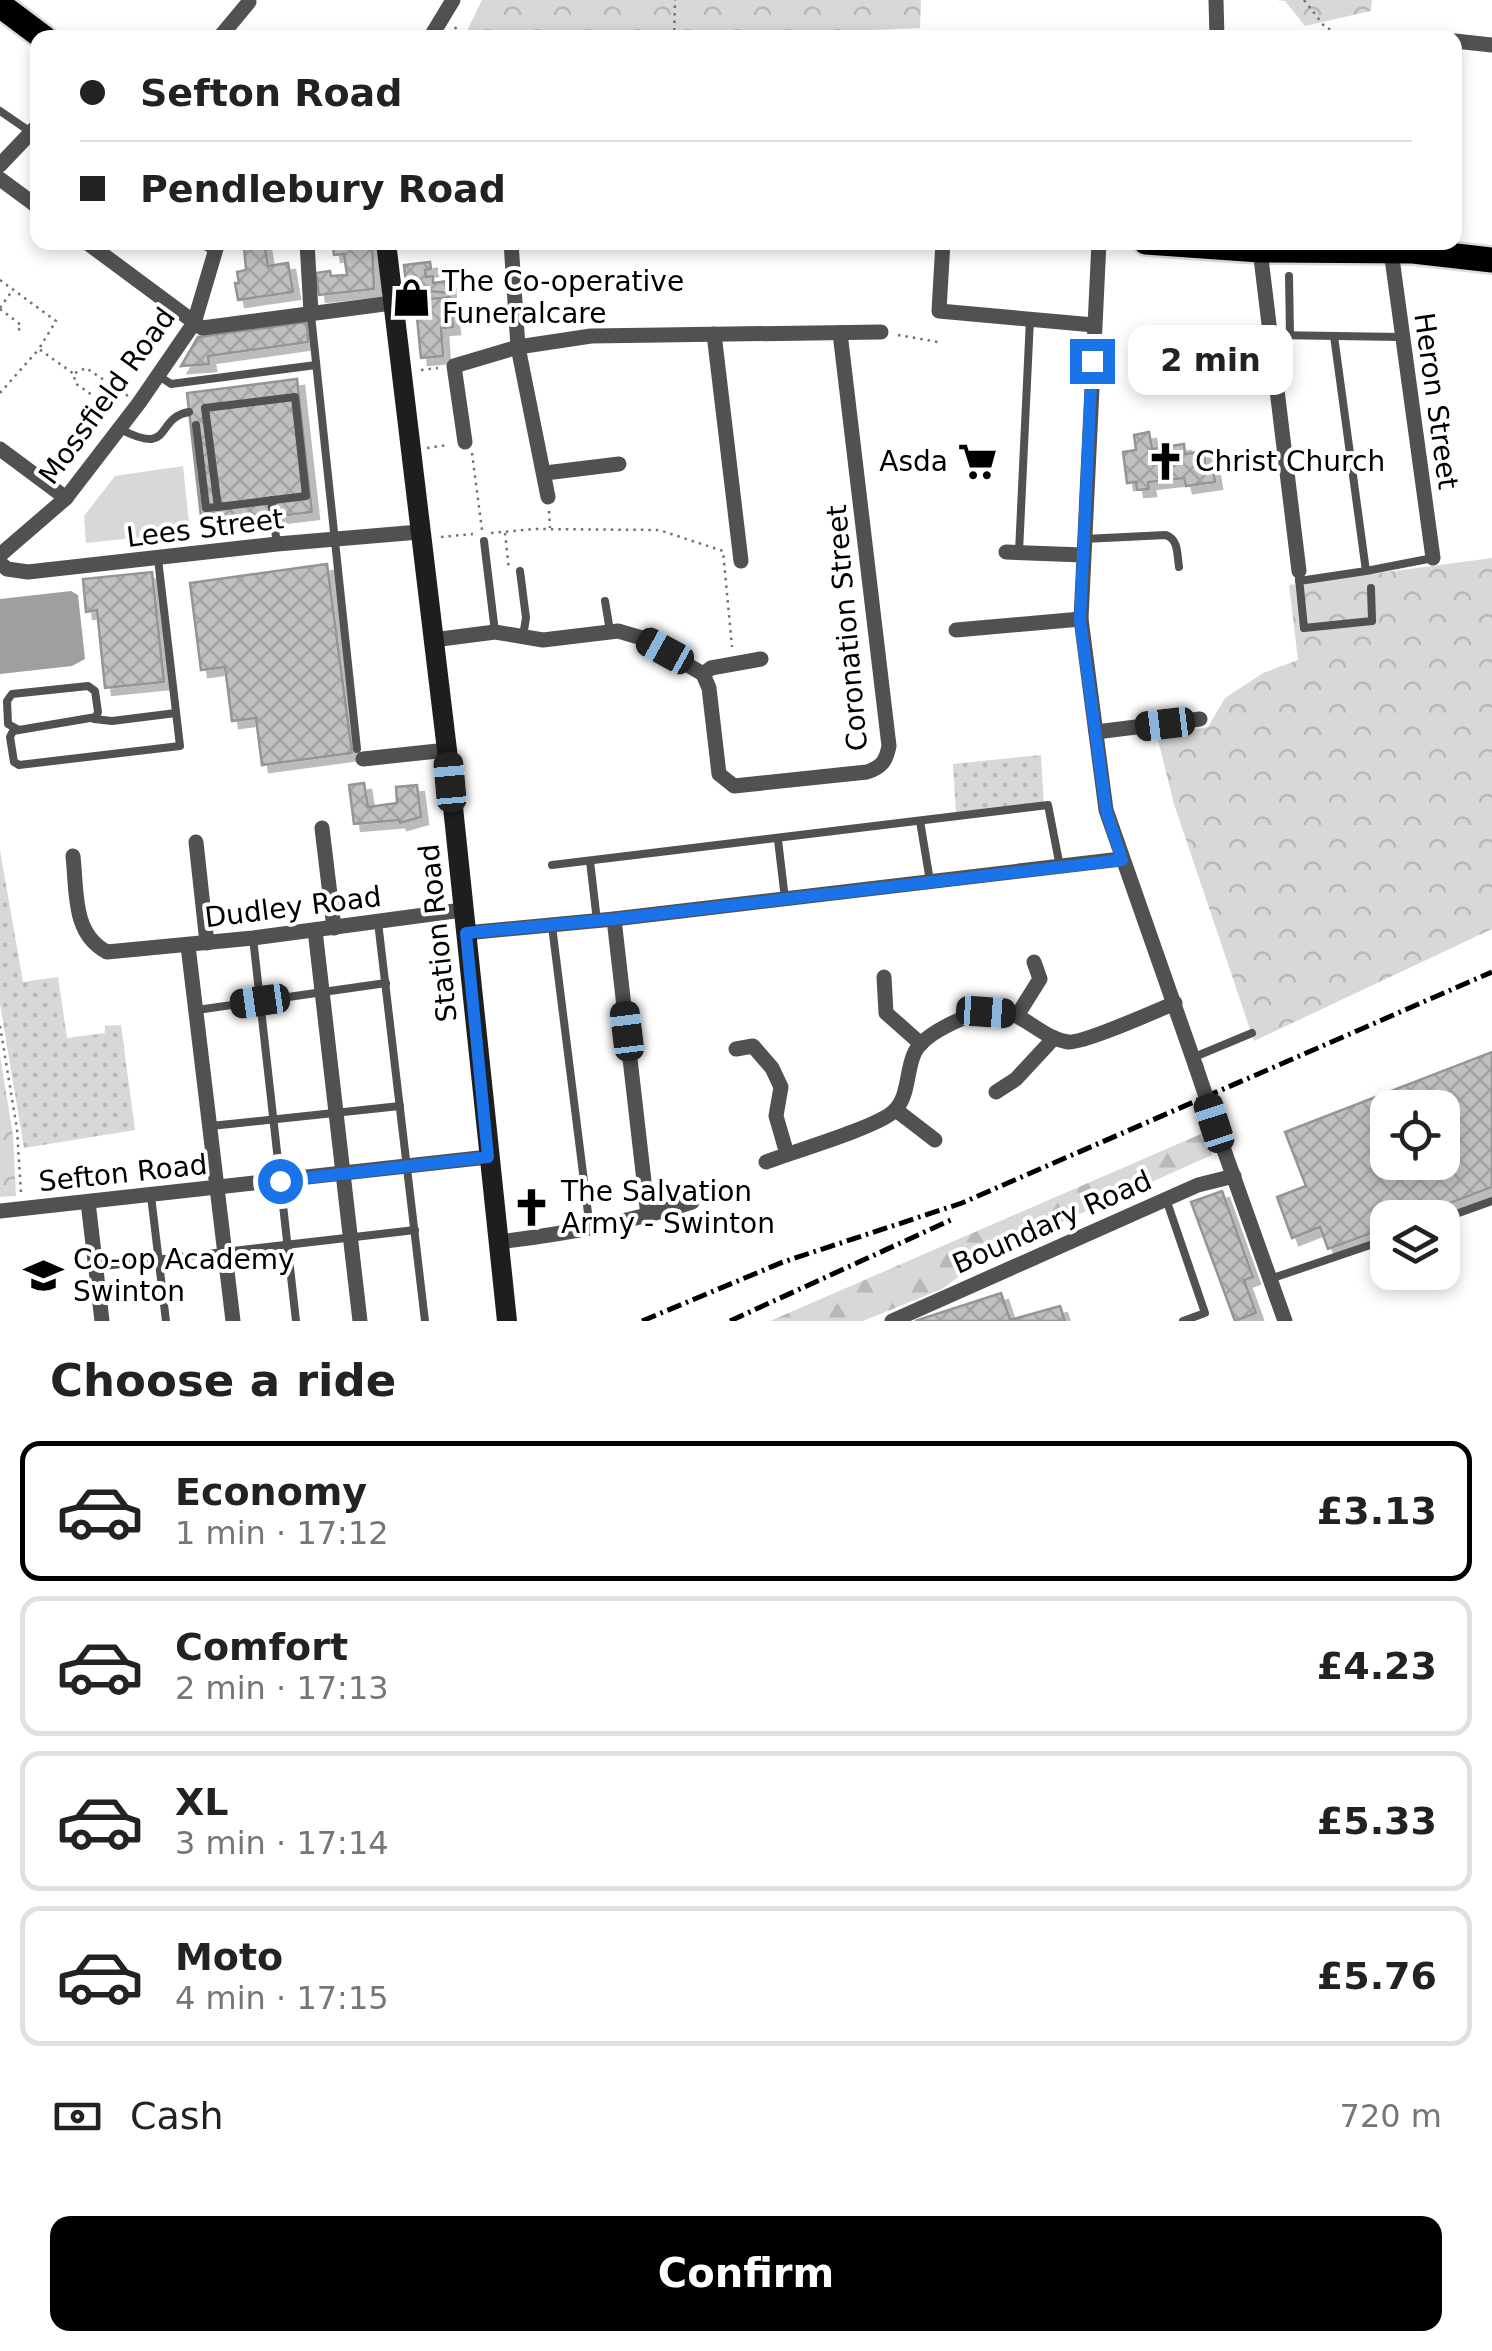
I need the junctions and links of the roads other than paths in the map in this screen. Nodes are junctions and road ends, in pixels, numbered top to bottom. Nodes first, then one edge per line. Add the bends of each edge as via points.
1 (453, 0) edge
2 (1216, 0) edge
3 (250, 2) dead end
4 (0, 4) edge
5 (34, 30) edge
6 (225, 30) edge
7 (435, 30) edge
8 (1216, 30) edge
9 (1462, 42) edge
10 (1492, 45) edge
11 (0, 111) edge
12 (30, 128) edge
13 (30, 136) edge
14 (0, 164) edge
15 (0, 179) edge
16 (30, 200) edge
17 (97, 250) edge
18 (217, 250) edge
19 (307, 250) edge
20 (387, 250) edge
21 (512, 250) edge
22 (943, 250) edge
23 (1099, 250) edge
24 (1260, 250) edge
25 (1406, 250) edge
26 (1420, 250) edge
27 (1492, 260) edge
28 (1289, 276) dead end
29 (392, 303) junction
30 (311, 313) junction
31 (1030, 319) junction
32 (194, 323) junction
33 (1094, 325) junction
34 (882, 332) road end
35 (840, 333) junction
36 (714, 334) junction
37 (1271, 335) junction
38 (1290, 335) junction
39 (1334, 336) junction
40 (1402, 337) junction
41 (518, 346) junction
42 (316, 365) junction
43 (158, 376) junction
44 (189, 412) dead end
45 (123, 424) junction
46 (196, 425) dead end
47 (465, 442) road end
48 (4, 458) edge
49 (619, 464) dead end
50 (545, 473) junction
51 (548, 497) road end
52 (66, 498) junction
53 (271, 500) junction
54 (218, 507) junction
55 (419, 532) junction
56 (483, 537) road end
57 (335, 539) junction
58 (277, 544) junction
59 (1083, 548) junction
60 (1013, 552) joint
61 (1433, 558) joint
62 (0, 559) edge
63 (158, 559) junction
64 (741, 560) dead end
65 (1178, 568) dead end
66 (520, 571) dead end
67 (1366, 571) junction
68 (1299, 576) junction
69 (1371, 588) dead end
70 (605, 601) dead end
71 (1080, 620) junction
72 (956, 630) dead end
73 (495, 632) junction
74 (610, 632) junction
75 (523, 636) junction
76 (433, 640) junction
77 (760, 659) dead end
78 (703, 674) junction
79 (176, 713) junction
80 (94, 719) junction
81 (1200, 720) dead end
82 (17, 730) junction
83 (1096, 732) junction
84 (447, 750) junction
85 (360, 754) joint
86 (920, 822) junction
87 (322, 828) dead end
88 (778, 840) junction
89 (196, 842) dead end
90 (73, 856) dead end
91 (590, 860) junction
92 (1122, 860) junction
93 (552, 865) dead end
94 (1060, 867) junction
95 (930, 882) junction
96 (785, 899) junction
97 (462, 910) junction
98 (606, 920) junction
99 (378, 922) junction
100 (552, 926) junction
101 (334, 928) junction
102 (315, 930) junction
103 (466, 933) junction
104 (253, 938) junction
105 (208, 943) junction
106 (188, 946) junction
107 (1034, 962) dead end
108 (884, 977) dead end
109 (386, 983) junction
110 (323, 992) junction
111 (260, 1001) junction
112 (1175, 1003) junction
113 (197, 1010) junction
114 (1018, 1014) junction
115 (1252, 1033) dead end
116 (1054, 1038) junction
117 (921, 1044) junction
118 (736, 1049) dead end
119 (1194, 1063) junction
120 (996, 1092) dead end
121 (400, 1106) junction
122 (896, 1110) junction
123 (337, 1114) junction
124 (274, 1120) junction
125 (210, 1126) junction
126 (935, 1140) dead end
127 (788, 1154) junction
128 (488, 1157) junction
129 (766, 1162) dead end
130 (409, 1168) junction
131 (344, 1175) junction
132 (1234, 1176) junction
133 (280, 1181) junction
134 (218, 1189) junction
135 (151, 1196) junction
136 (1166, 1198) junction
137 (88, 1202) junction
138 (692, 1202) dead end
139 (1492, 1202) edge
140 (0, 1211) edge
141 (1460, 1213) edge
142 (648, 1216) junction
143 (415, 1230) junction
144 (590, 1230) junction
145 (351, 1237) junction
146 (498, 1242) junction
147 (287, 1244) junction
148 (1370, 1245) edge
149 (225, 1252) junction
150 (158, 1260) junction
151 (95, 1267) junction
152 (1270, 1279) junction
153 (102, 1321) edge
154 (166, 1321) edge
155 (233, 1321) edge
156 (296, 1321) edge
157 (360, 1321) edge
158 (425, 1321) edge
159 (507, 1321) edge
160 (892, 1321) edge
161 (1183, 1321) edge
162 (1284, 1321) edge

1 - 7 street
2 - 8 street
3 - 6 street
4 - 5 main road
9 - 10 street
11 - 12 lane
13 - 14 street
15 - 16 street
17 - 32 street
18 - 32 street, Mossfield Road
19 - 30 street
20 - 29 main road, Station Road
21 - 41 street
22 - 31 street via 939,311
23 - 33 street
24 - 37 street
25 - 40 street, Heron Street
26 - 27 main road
28 - 38 lane
29 - 30 street
29 - 55 main road, Station Road
30 - 32 street via 202,328
30 - 42 lane
31 - 33 street
31 - 60 lane
32 - 43 street, Mossfield Road
33 - 59 street
34 - 35 street
35 - 36 street
35 - 78 street, Coronation Street via 887,758 867,772 734,786 719,774
36 - 41 street via 591,336
36 - 64 street
37 - 38 lane
37 - 68 street
38 - 39 lane
39 - 40 lane
39 - 67 lane
40 - 61 street, Heron Street
41 - 47 street via 454,366
41 - 50 street
42 - 43 lane via 171,384
42 - 57 lane
43 - 45 street, Mossfield Road
44 - 45 lane via 155,438 138,438
45 - 52 street, Mossfield Road
46 - 54 lane via 206,508
48 - 52 street
49 - 50 street
50 - 51 street
52 - 62 street, Mossfield Road
53 - 54 lane
53 - 54 lane via 306,496 295,397 206,408
53 - 58 lane
55 - 57 street, Lees Street
55 - 76 main road, Station Road
56 - 73 lane
57 - 58 street, Lees Street
57 - 85 lane
58 - 63 street, Lees Street
59 - 60 street
59 - 65 lane via 1166,535 1177,546
59 - 71 street
61 - 67 lane
62 - 63 street, Lees Street via 7,569 28,572
63 - 79 lane
66 - 75 lane
67 - 68 lane
68 - 69 lane via 1304,628 1372,621
70 - 74 lane
71 - 72 street
71 - 83 street
73 - 75 street
73 - 76 street
74 - 75 street
74 - 78 street via 642,638
76 - 84 main road, Station Road
77 - 78 street
79 - 80 lane
79 - 82 lane via 180,746 19,765 10,736
80 - 82 lane
80 - 82 lane via 95,691 88,686 12,694 8,724
81 - 83 street
83 - 92 street via 1106,810
84 - 85 street
84 - 97 main road, Station Road
86 - 88 lane
86 - 94 lane via 1048,805
86 - 95 lane
87 - 101 street
88 - 91 lane
88 - 96 lane
89 - 105 street
90 - 106 street, Dudley Road via 80,920 98,947 107,952
91 - 93 lane
91 - 98 lane
92 - 94 street
92 - 112 street
94 - 95 street
95 - 96 street
96 - 98 street
97 - 99 street, Dudley Road
97 - 103 main road, Station Road
98 - 100 street
98 - 142 street
99 - 101 street, Dudley Road
99 - 109 lane
100 - 103 street
100 - 144 lane
101 - 102 street, Dudley Road
102 - 104 street, Dudley Road
102 - 110 street
103 - 128 main road, Station Road
104 - 105 street, Dudley Road
104 - 111 lane
105 - 106 street, Dudley Road
106 - 113 street
107 - 114 street via 1040,979
108 - 117 street via 886,1013
109 - 110 lane
109 - 121 lane
110 - 111 lane
110 - 123 street
111 - 113 lane
111 - 124 lane
112 - 116 street via 1072,1043
112 - 119 street
113 - 125 street
114 - 116 street
114 - 117 street via 986,1012
115 - 119 lane
116 - 120 street
117 - 122 street
118 - 127 street via 758,1039 781,1088 776,1116
119 - 132 street, bridge
121 - 123 lane
121 - 130 lane
122 - 126 street
122 - 127 street
123 - 124 lane
123 - 131 street
124 - 125 lane
124 - 133 lane
125 - 134 street
127 - 129 street
128 - 130 street, Sefton Road
128 - 146 main road, Station Road
130 - 131 street, Sefton Road
130 - 143 lane
131 - 133 street, Sefton Road
131 - 145 street
132 - 136 street, Boundary Road
132 - 152 street
133 - 134 street, Sefton Road
133 - 147 lane
134 - 135 street, Sefton Road
134 - 149 street
135 - 137 street, Sefton Road
135 - 150 lane
136 - 160 street, Boundary Road
136 - 161 lane via 1205,1313
137 - 140 street, Sefton Road
137 - 151 street
138 - 142 street
139 - 141 lane
142 - 144 street
143 - 145 lane
143 - 158 lane
144 - 146 street
145 - 147 lane
145 - 157 street
146 - 159 main road, Station Road
147 - 149 lane
147 - 156 lane
148 - 152 lane
149 - 150 lane
149 - 155 street
150 - 151 lane
150 - 154 lane
151 - 153 street
152 - 162 street

